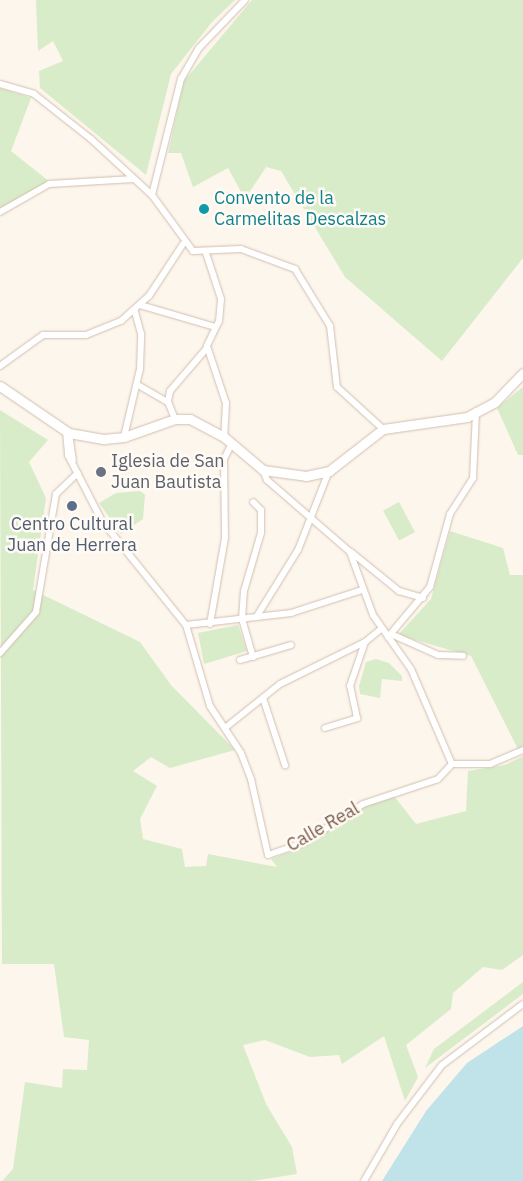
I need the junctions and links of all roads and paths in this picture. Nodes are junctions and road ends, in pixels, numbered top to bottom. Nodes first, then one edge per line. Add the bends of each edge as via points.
1 (245, 0) edge
2 (0, 84) edge
3 (134, 179) junction
4 (152, 195) junction
5 (0, 212) edge
6 (183, 244) junction
7 (206, 254) junction
8 (140, 305) junction
9 (134, 311) junction
10 (215, 327) junction
11 (207, 348) junction
12 (0, 366) edge
13 (522, 376) edge
14 (138, 384) junction
15 (0, 386) edge
16 (168, 402) junction
17 (476, 411) junction
18 (175, 419) junction
19 (383, 428) junction
20 (68, 432) junction
21 (88, 437) junction
22 (124, 437) junction
23 (224, 437) junction
24 (231, 445) junction
25 (73, 447) junction
26 (74, 464) junction
27 (262, 470) junction
28 (329, 471) junction
29 (78, 473) junction
30 (253, 502) dead end
31 (314, 518) junction
32 (350, 552) junction
33 (362, 590) junction
34 (423, 598) junction
35 (257, 616) junction
36 (242, 619) junction
37 (210, 624) junction
38 (186, 625) junction
39 (381, 629) junction
40 (389, 636) junction
41 (365, 642) junction
42 (291, 645) dead end
43 (0, 653) edge
44 (463, 656) dead end
45 (253, 657) junction
46 (240, 660) dead end
47 (263, 698) junction
48 (225, 728) junction
49 (325, 728) dead end
50 (523, 750) edge
51 (452, 764) junction
52 (285, 765) dead end
53 (523, 1004) edge
54 (364, 1181) edge

1 - 4 street via 199,48 181,79
2 - 3 street via 34,94
3 - 4 street
3 - 5 street via 56,182
4 - 6 street
6 - 7 street
6 - 8 street
7 - 10 street via 221,299
7 - 19 street via 241,249 295,269 330,326 338,386
8 - 9 street
8 - 10 street
9 - 12 street via 97,333 43,335
9 - 14 street via 142,345
10 - 11 street
11 - 16 street via 172,386
11 - 23 street via 226,403
13 - 17 street via 495,402
14 - 16 street
14 - 22 street
15 - 20 street
16 - 18 street
17 - 19 street via 456,420
17 - 34 street via 473,478 450,514
18 - 22 street
18 - 23 street via 200,423
19 - 28 street
20 - 21 street
20 - 25 street, Calle Real
20 - 26 street, Calle Real via 64,446
21 - 22 street
21 - 25 street
23 - 24 street
24 - 27 street
24 - 37 street via 224,459 225,538
25 - 26 street, Calle Real
26 - 29 street, Calle Real
27 - 28 street via 306,476
27 - 31 street via 267,480
28 - 31 street
29 - 38 street, Calle Real via 115,540
29 - 43 street via 56,494 36,612
30 - 36 street via 261,510 262,533 244,591
31 - 32 street
31 - 35 street
32 - 33 street
32 - 34 street via 399,591
33 - 35 street via 320,606
33 - 39 street
34 - 40 street
35 - 36 street
36 - 37 street
36 - 45 street
37 - 38 street
38 - 48 street, Calle Real via 210,706
39 - 40 street
39 - 41 street
40 - 44 street via 438,655
40 - 51 street via 411,669
41 - 47 street via 280,684
41 - 49 street via 350,686 357,718
42 - 45 street
45 - 46 street
47 - 48 street
47 - 52 street
48 - 51 street, Calle Real via 251,779 268,855 305,842 363,804 438,779
50 - 51 street via 490,764
53 - 54 street via 465,1043 431,1076 397,1124

